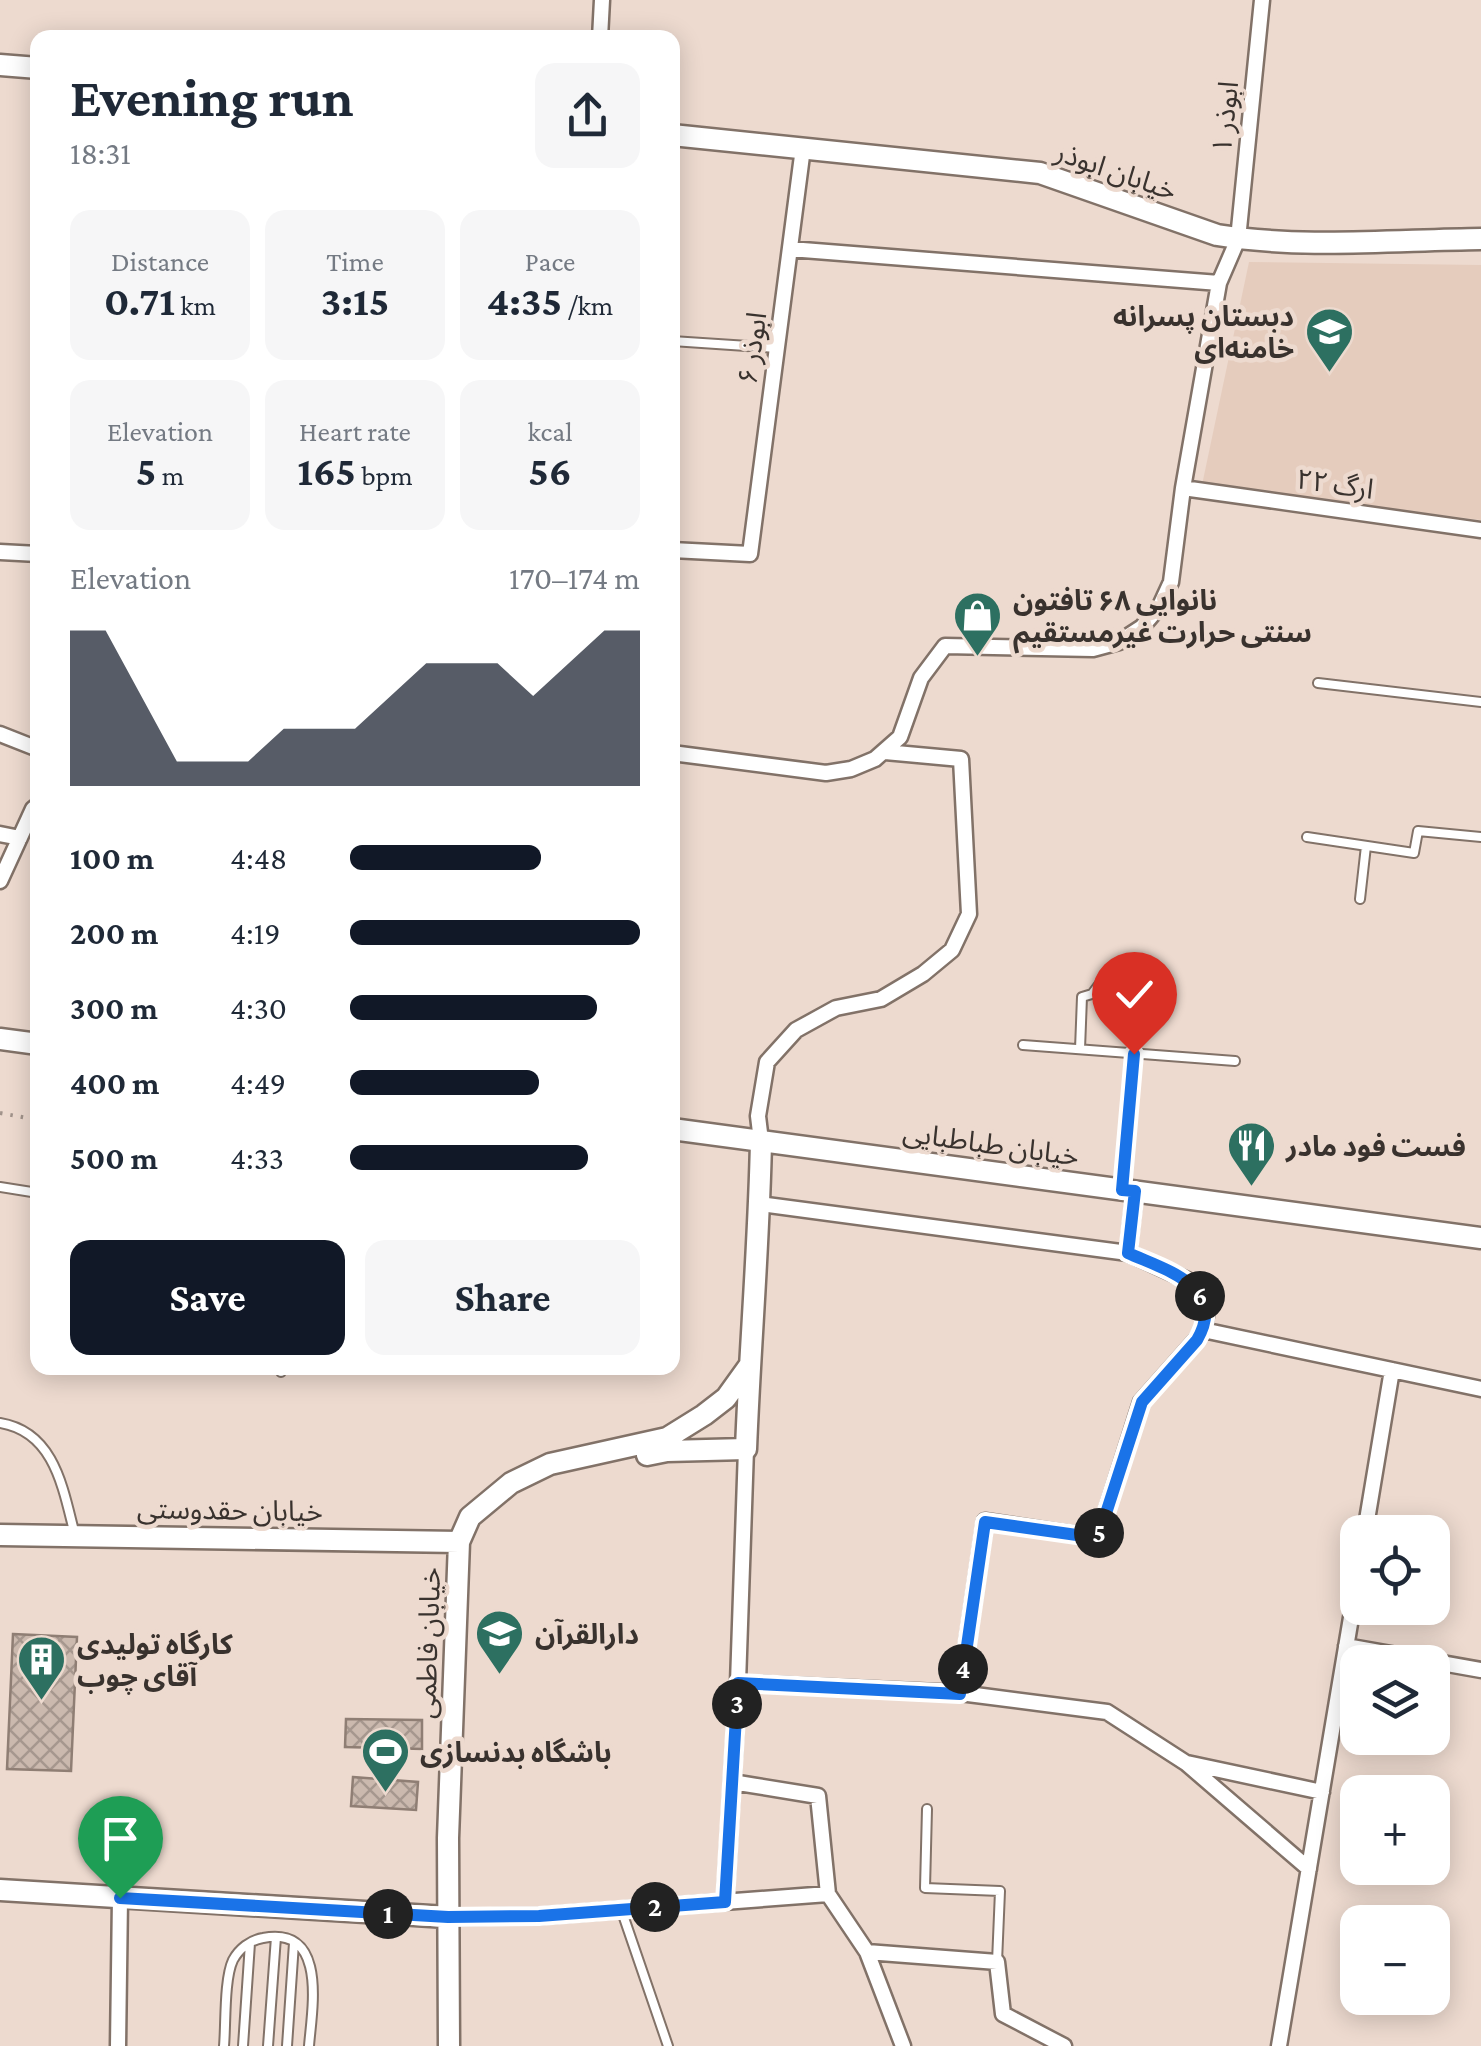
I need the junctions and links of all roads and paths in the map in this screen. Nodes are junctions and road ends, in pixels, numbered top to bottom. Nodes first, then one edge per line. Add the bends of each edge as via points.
1 (602, 0) edge
2 (1262, 0) edge
3 (600, 30) edge
4 (0, 64) edge
5 (30, 67) edge
6 (680, 136) edge
7 (803, 148) junction
8 (1238, 239) junction
9 (1481, 239) edge
10 (790, 249) junction
11 (1220, 284) junction
12 (680, 342) edge
13 (777, 348) junction
14 (1182, 488) junction
15 (1481, 530) edge
16 (680, 550) edge
17 (0, 552) edge
18 (30, 554) edge
19 (1318, 683) dead end
20 (1481, 702) edge
21 (0, 734) edge
22 (30, 746) edge
23 (885, 752) junction
24 (680, 754) edge
25 (30, 816) edge
26 (0, 834) edge
27 (1307, 837) dead end
28 (1481, 837) edge
29 (20, 838) junction
30 (1366, 846) junction
31 (0, 881) edge
32 (1360, 899) dead end
33 (1114, 980) dead end
34 (0, 1039) edge
35 (30, 1043) edge
36 (1023, 1045) dead end
37 (1080, 1049) junction
38 (1134, 1054) junction
39 (1235, 1061) dead end
40 (0, 1113) edge
41 (30, 1119) edge
42 (680, 1130) edge
43 (761, 1141) junction
44 (0, 1187) edge
45 (1129, 1190) junction
46 (30, 1192) edge
47 (760, 1204) junction
48 (1481, 1238) edge
49 (1128, 1253) junction
50 (1203, 1330) junction
51 (749, 1366) junction
52 (1392, 1370) junction
53 (1481, 1389) edge
54 (0, 1423) edge
55 (746, 1449) junction
56 (1368, 1515) edge
57 (0, 1535) edge
58 (75, 1536) junction
59 (459, 1542) junction
60 (1450, 1664) edge
61 (1481, 1670) edge
62 (1340, 1682) edge
63 (738, 1683) junction
64 (960, 1694) junction
65 (1186, 1763) junction
66 (732, 1782) junction
67 (1322, 1792) junction
68 (926, 1809) dead end
69 (1309, 1869) junction
70 (0, 1890) edge
71 (828, 1894) junction
72 (120, 1898) junction
73 (725, 1902) junction
74 (621, 1909) junction
75 (448, 1917) junction
76 (276, 1937) junction
77 (250, 1942) junction
78 (294, 1943) junction
79 (866, 1952) junction
80 (997, 1962) junction
81 (118, 2046) edge
82 (224, 2046) edge
83 (243, 2046) edge
84 (268, 2046) edge
85 (287, 2046) edge
86 (309, 2046) edge
87 (449, 2046) edge
88 (668, 2046) edge
89 (903, 2046) edge
90 (1064, 2046) edge
91 (1280, 2046) edge

1 - 3 street
2 - 8 street, ابوذر ۱
4 - 5 street
6 - 7 street, خیابان ابوذر
7 - 8 street, خیابان ابوذر via 1040,173
7 - 10 street, ابوذر ۶
8 - 9 street, خیابان ابوذر
8 - 11 street, ابوذر ۱
10 - 11 street
10 - 13 street, ابوذر ۶
11 - 14 street, ابوذر ۱
12 - 13 lane
13 - 16 street, ابوذر ۶ via 750,554
14 - 15 street, ارگ ۲۲
14 - 23 street, ابوذر ۱ via 1171,582 1142,627 1093,649 944,646 921,678 900,737
17 - 18 street
19 - 20 lane
21 - 22 street
23 - 24 street via 826,773
23 - 43 street via 961,758 968,914 952,950 922,974 881,998 836,1008 796,1030 767,1062
25 - 29 street
26 - 29 street
27 - 30 lane
28 - 30 lane via 1418,831 1414,853
29 - 31 street
30 - 32 lane
33 - 37 lane via 1082,997
34 - 35 street
36 - 37 lane
37 - 38 lane
38 - 39 lane
38 - 45 lane
40 - 41 path
42 - 43 street, خیابان طباطبایی
43 - 45 street, خیابان طباطبایی
43 - 47 street
44 - 46 lane
45 - 48 street, خیابان طباطبایی
45 - 49 street
47 - 49 street
47 - 51 street
49 - 50 street via 1197,1290 1204,1302
50 - 52 street
50 - 64 street via 1142,1402 1098,1538 985,1522
51 - 55 street
51 - 59 street, خیابان فاطمی via 726,1398 667,1438 550,1464 510,1484 470,1517
52 - 53 street
52 - 56 street
54 - 58 lane via 39,1441 60,1479
55 - 59 street, خیابان فاطمی via 667,1451 554,1473
55 - 63 street
57 - 58 street, خیابان حقدوستی
58 - 59 street, خیابان حقدوستی
59 - 75 street, خیابان فاطمی
60 - 61 street
62 - 67 street
63 - 64 street
63 - 66 street
64 - 65 street via 1107,1712
65 - 67 street
65 - 69 street
66 - 71 street via 818,1796
66 - 73 street
67 - 69 street
68 - 80 lane via 925,1888 1000,1891
69 - 91 street
70 - 72 street
71 - 73 street
71 - 79 street
72 - 75 street
72 - 81 street
73 - 74 street
74 - 75 street
74 - 88 lane
75 - 87 street, خیابان فاطمی
76 - 77 lane
76 - 78 lane
76 - 84 lane
77 - 82 lane via 231,1966
77 - 83 lane
78 - 85 lane
78 - 86 lane via 313,1972
79 - 80 street
79 - 89 street
80 - 90 street via 1003,2014

